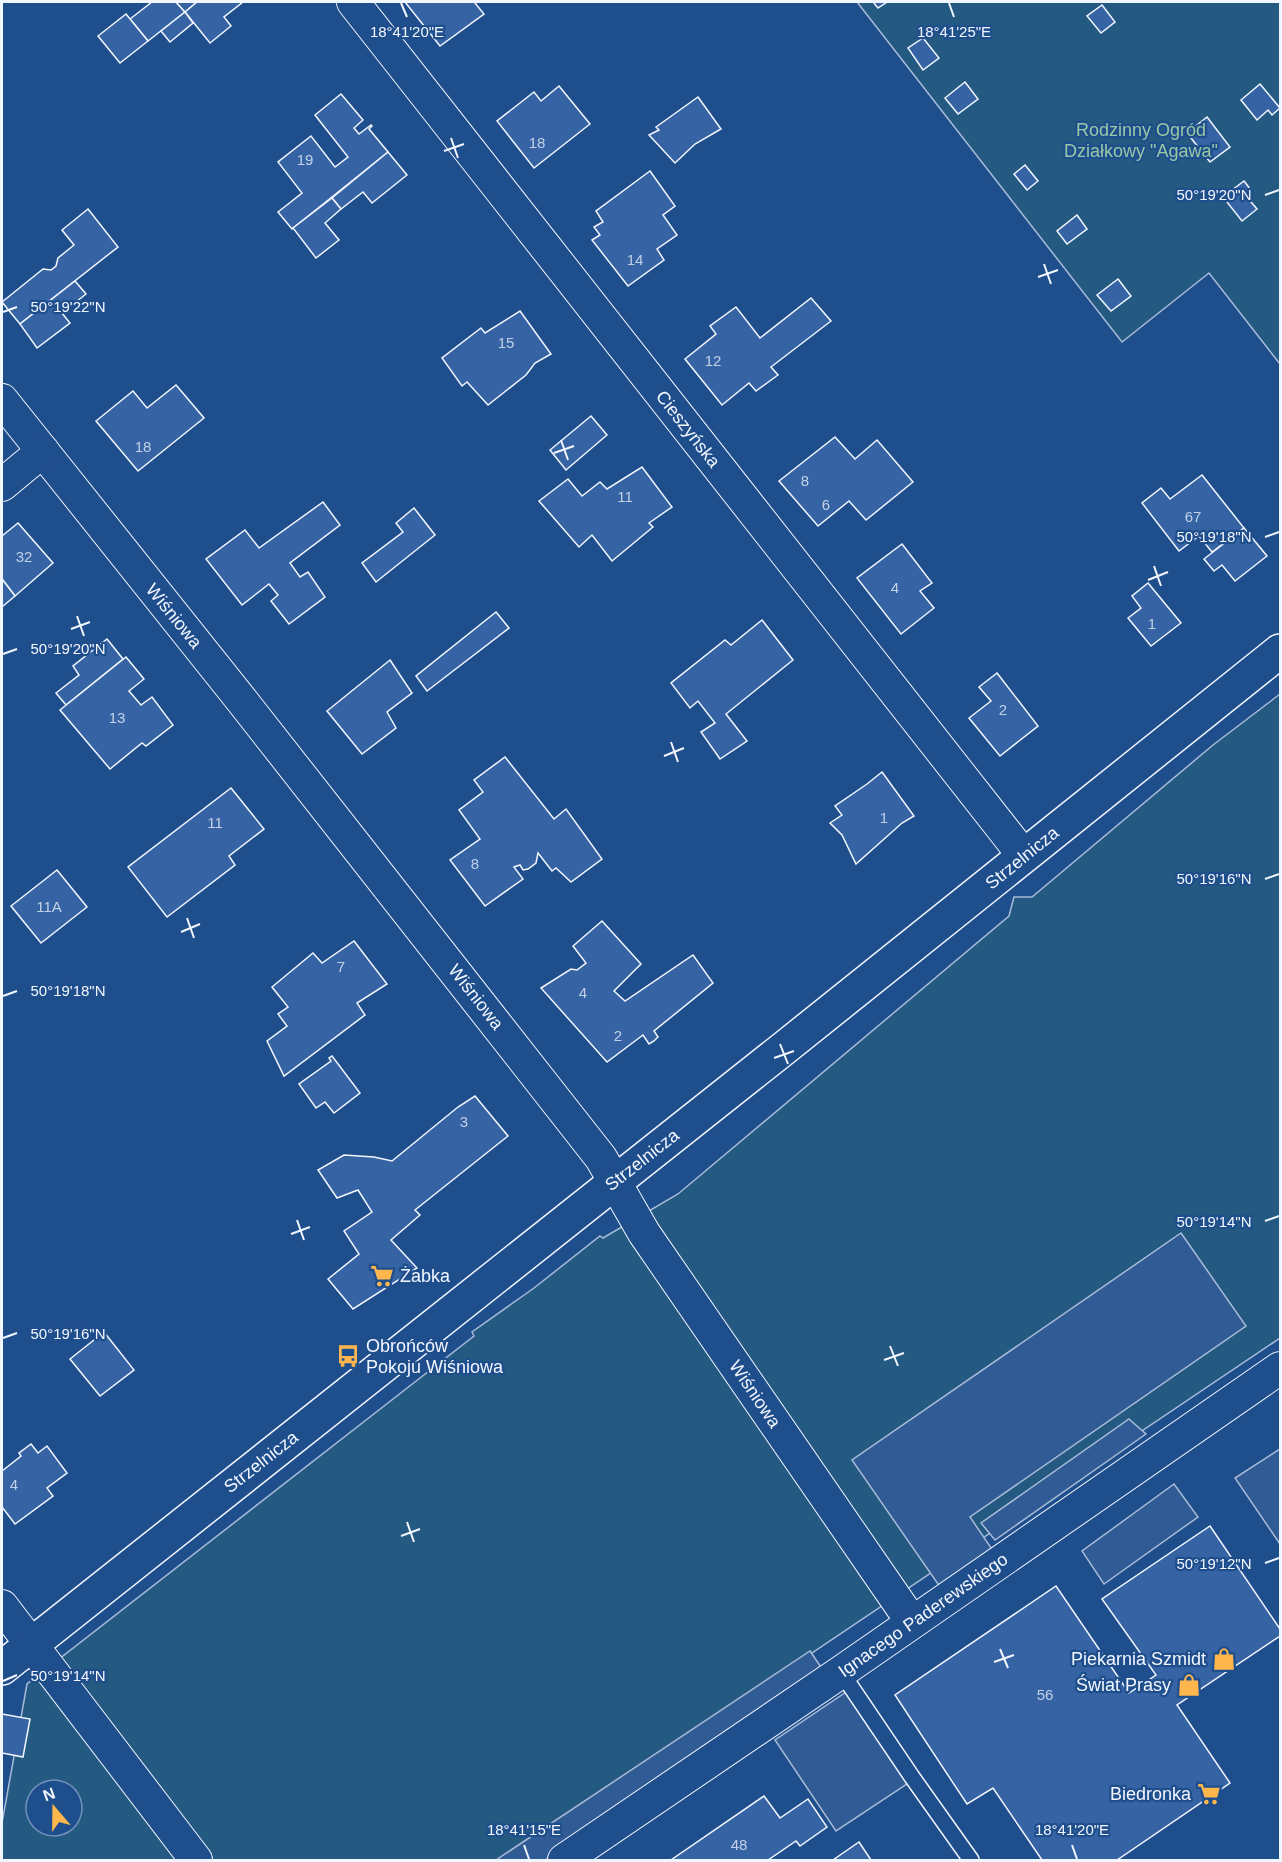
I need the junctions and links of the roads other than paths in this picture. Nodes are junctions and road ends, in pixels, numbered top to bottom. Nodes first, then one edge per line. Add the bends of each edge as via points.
1 (353, 2) edge
2 (2, 400) edge
3 (43, 451) junction
4 (2, 485) edge
5 (1281, 651) edge
6 (1024, 856) junction
7 (615, 1182) junction
8 (1281, 1368) edge
9 (2, 1606) edge
10 (912, 1622) junction
11 (31, 1644) junction
12 (2, 1668) edge
13 (841, 1672) junction
14 (196, 1860) edge
15 (564, 1860) edge
16 (972, 1860) edge

1 - 6 street, Cieszyńska
2 - 3 street, Wiśniowa
3 - 4 street
3 - 7 street, Wiśniowa via 472,992 601,1158
5 - 6 street, Strzelnicza
6 - 7 street, Strzelnicza
7 - 10 street, Wiśniowa via 644,1233
7 - 11 street, Strzelnicza
8 - 10 street, Ignacego Paderewskiego
9 - 11 street
10 - 13 street, Ignacego Paderewskiego
11 - 12 street, Strzelnicza
11 - 14 street
13 - 15 street, Ignacego Paderewskiego
13 - 16 lane

